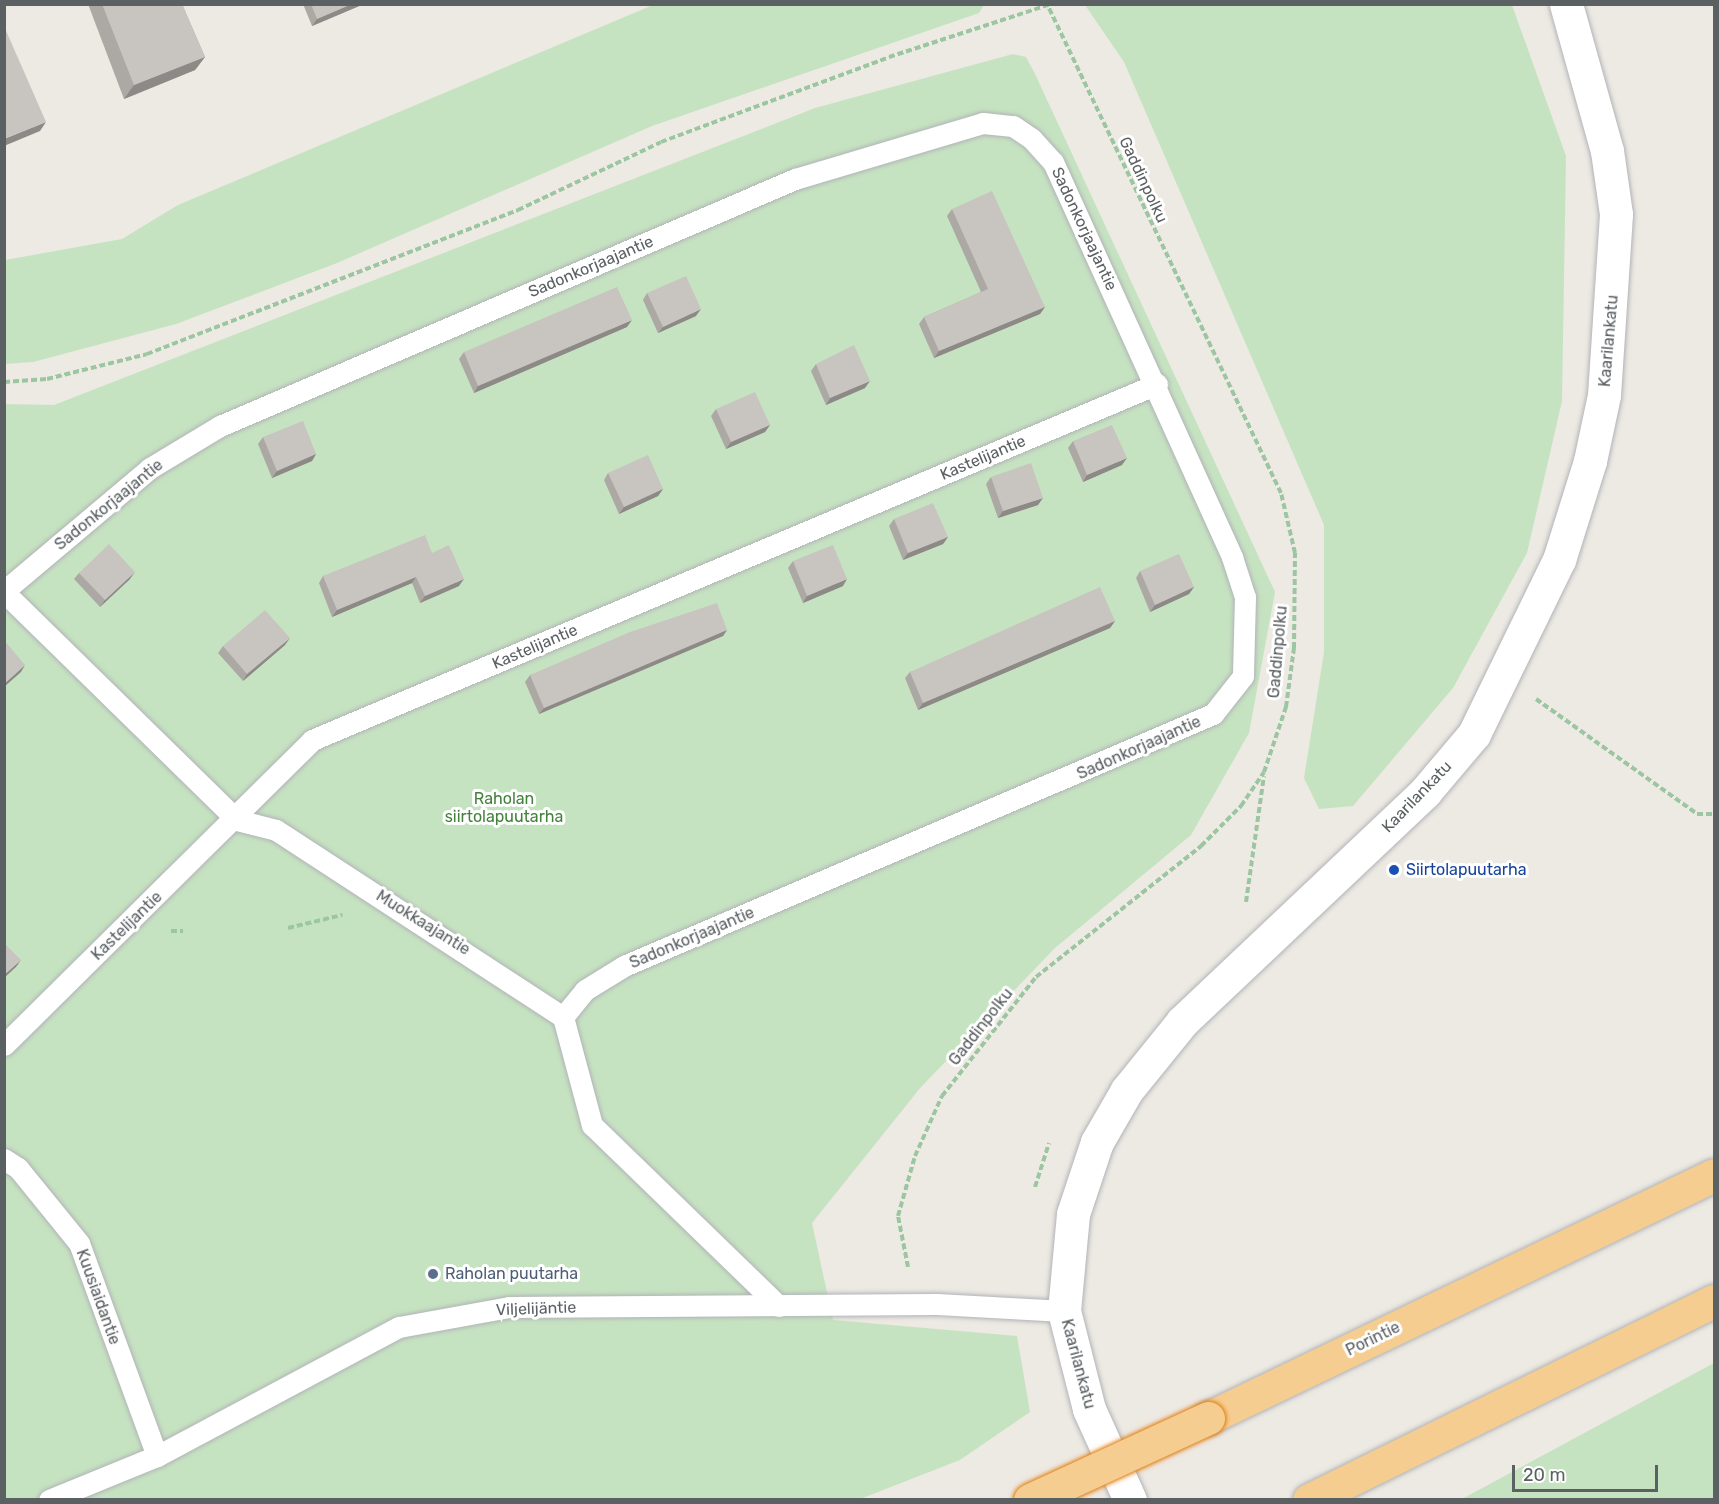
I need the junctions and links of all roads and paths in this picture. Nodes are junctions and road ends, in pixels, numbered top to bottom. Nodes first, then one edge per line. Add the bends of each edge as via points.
1 (1566, 4) edge
2 (1049, 5) edge
3 (4, 382) edge
4 (1156, 384) junction
5 (4, 592) edge
6 (1505, 677) junction
7 (1264, 772) junction
8 (1714, 814) edge
9 (237, 820) junction
10 (375, 892) junction
11 (288, 928) dead end
12 (1271, 937) junction
13 (563, 1017) junction
14 (4, 1045) edge
15 (4, 1159) edge
16 (1714, 1175) edge
17 (1714, 1301) edge
18 (937, 1304) junction
19 (779, 1306) junction
20 (1064, 1311) junction
21 (158, 1456) junction
22 (49, 1500) edge
23 (1030, 1500) edge
24 (1130, 1500) edge
25 (1309, 1500) edge

1 - 6 street, Kaarilankatu via 1604,141 1616,214 1608,360 1590,461 1559,560
2 - 3 path via 889,57 661,142 518,210 147,354 47,379
2 - 7 path, Gaddinpolku via 1281,493 1295,554 1294,648 1286,707
4 - 5 lane, Sadonkorjaajantie via 1053,162 1013,126 983,123 795,179 220,426 150,468
4 - 9 lane, Kastelijantie via 312,740
4 - 13 lane, Sadonkorjaajantie via 1245,597 1243,676 1213,714 624,966 585,990
5 - 9 lane, Muokkaajantie
6 - 8 path via 1697,814
6 - 12 street, Kaarilankatu via 1474,734 1425,792
7 - 12 path via 1245,909
7 - 18 path, Gaddinpolku via 1241,806 1201,846 1036,977 942,1096 915,1156 898,1216 912,1283
9 - 10 lane, Muokkaajantie via 276,830
9 - 14 lane, Kastelijantie
10 - 11 path via 334,920
10 - 13 lane, Muokkaajantie
12 - 20 street, Kaarilankatu via 1182,1022 1127,1090 1097,1142 1073,1215
13 - 19 lane via 592,1125
15 - 21 lane, Kuusiaidantie via 18,1168 79,1243
16 - 23 highway, Porintie, bridge
17 - 25 highway
18 - 19 lane, Viljelijäntie
18 - 20 lane, Viljelijäntie
19 - 21 lane, Viljelijäntie via 509,1307 399,1327
20 - 24 street, Kaarilankatu via 1089,1410
21 - 22 lane, Viljelijäntie

